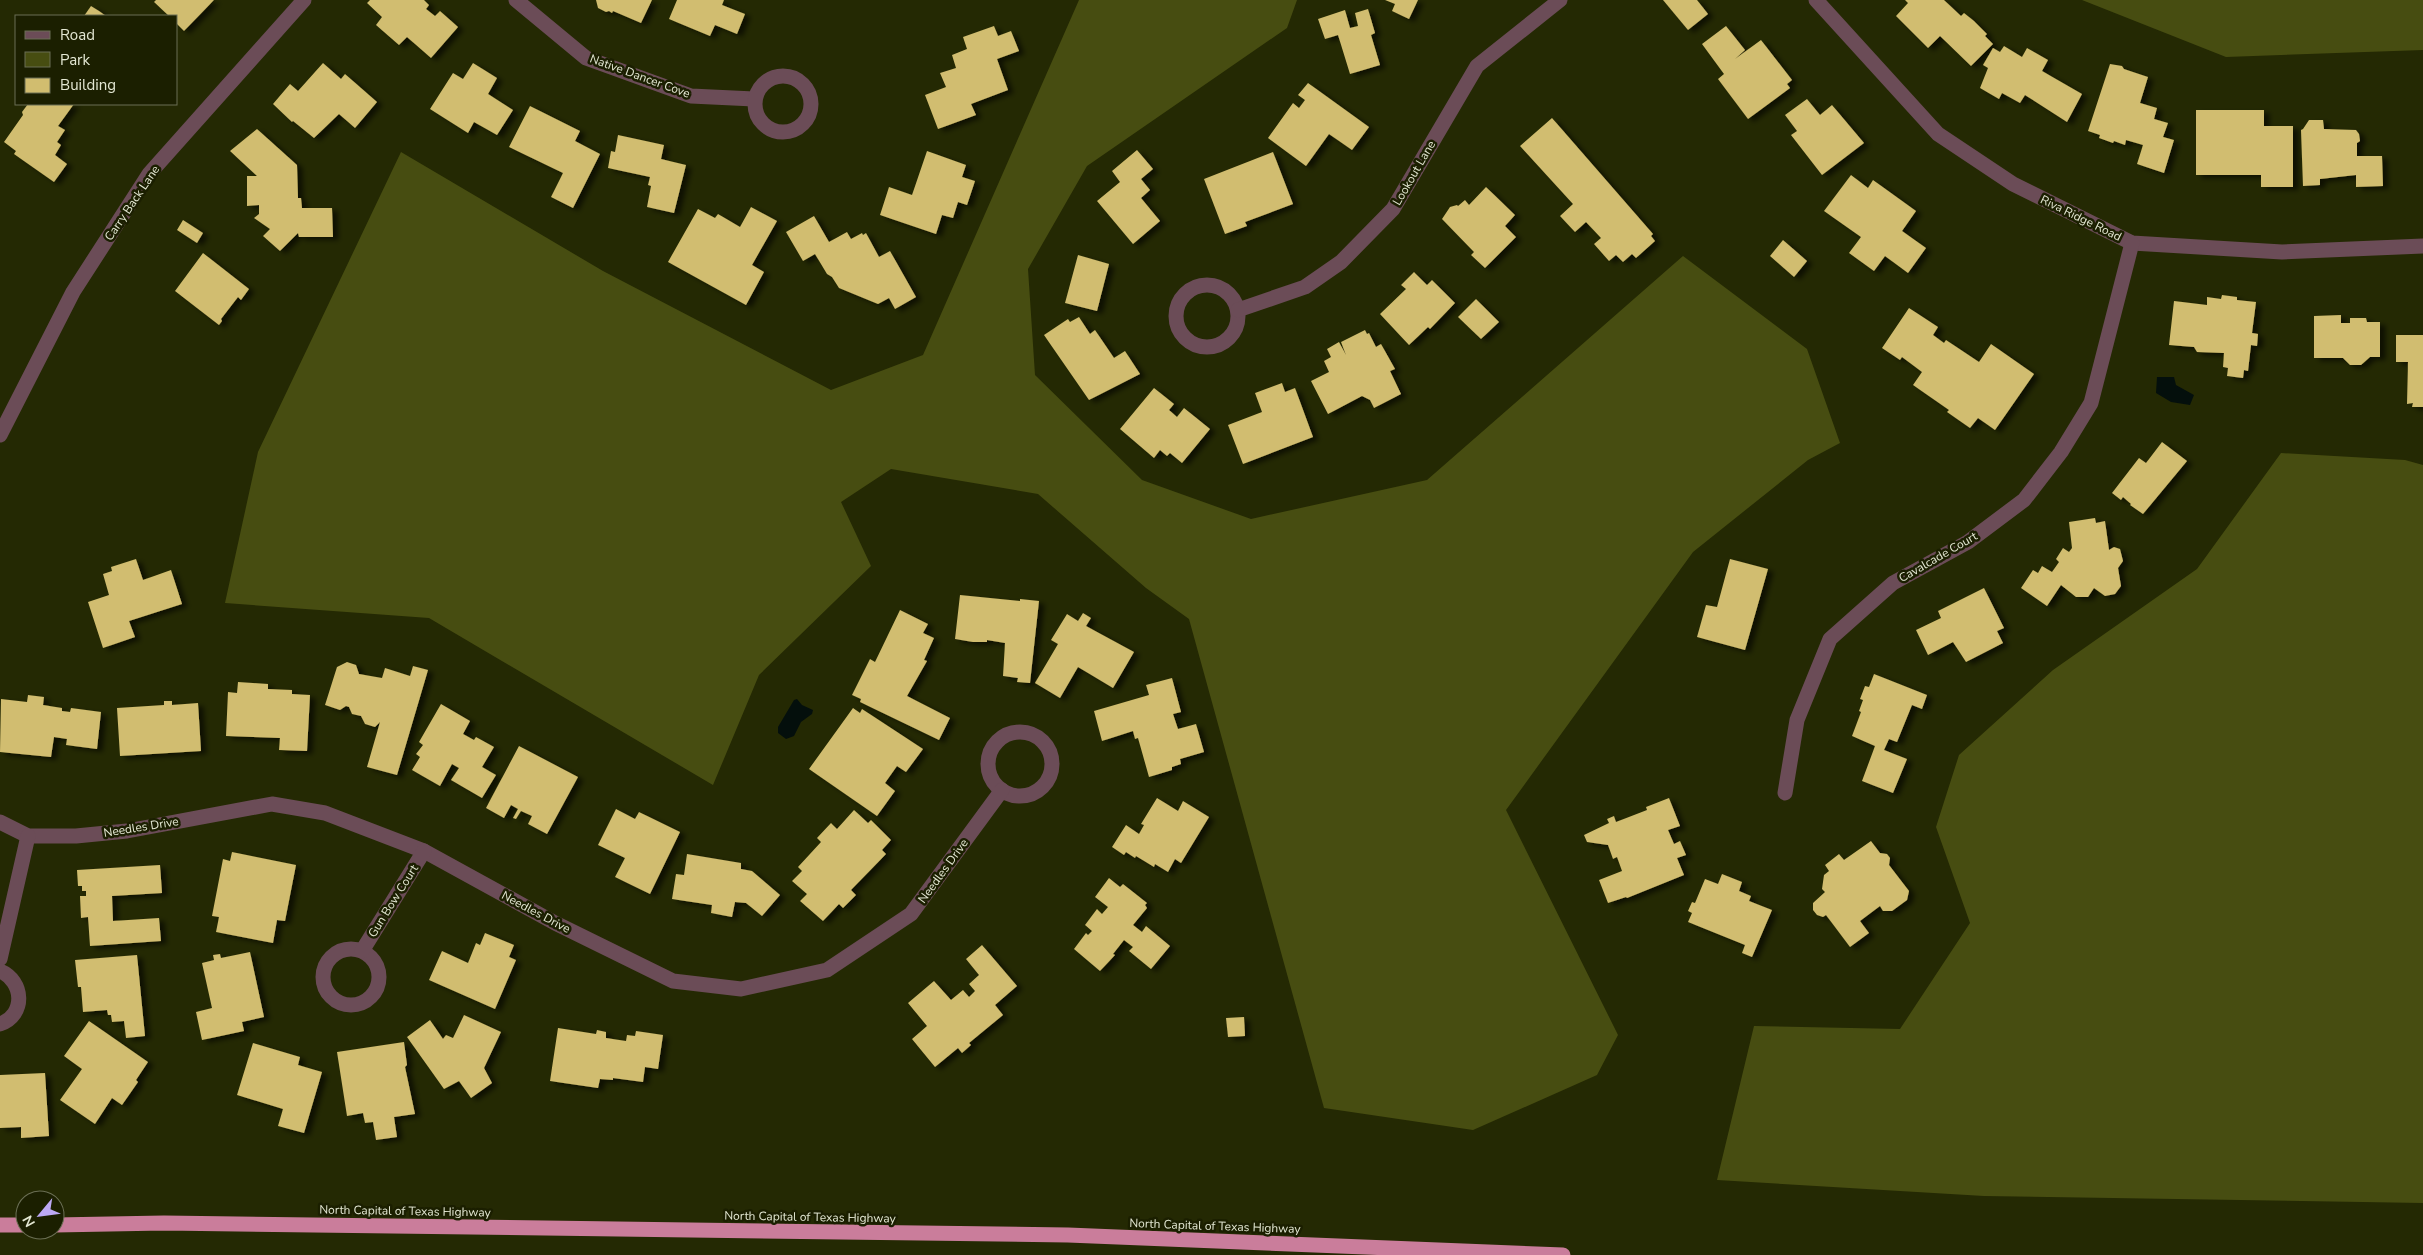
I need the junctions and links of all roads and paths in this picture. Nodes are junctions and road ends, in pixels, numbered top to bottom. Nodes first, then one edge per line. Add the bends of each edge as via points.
1 (304, 0) edge
2 (516, 0) edge
3 (1560, 0) edge
4 (1816, 0) edge
5 (754, 99) dead end
6 (2132, 242) junction
7 (2423, 246) edge
8 (1238, 310) junction
9 (0, 435) edge
10 (1002, 790) junction
11 (1785, 793) dead end
12 (0, 822) edge
13 (28, 836) junction
14 (424, 851) junction
15 (362, 951) dead end
16 (0, 959) edge
17 (0, 971) edge
18 (0, 1024) edge
19 (0, 1225) edge
20 (15, 1225) edge
21 (65, 1225) edge
22 (1563, 1255) edge

1 - 9 street, Carry Back Lane via 149,174 73,292
2 - 5 street, Native Dancer Cove via 586,58 691,96
3 - 8 street, Lookout Lane via 1477,66 1393,209 1342,262 1305,287
4 - 6 street, Riva Ridge Road via 1938,134 2013,184
6 - 7 street, Riva Ridge Road via 2282,252
6 - 11 street, Cavalcade Court via 2091,403 2061,452 2024,500 1968,542 1893,582 1830,639 1797,720
8 - 8 street via 1224,290 1213,285 1202,286 1190,290 1182,299 1177,310 1177,322 1190,342 1214,346 1225,342 1233,333 1238,322
10 - 10 street via 1013,796 1026,796 1047,783 1052,759 1048,747 1039,738 1015,732 994,745 989,756 989,769 993,781
10 - 14 street, Needles Drive via 911,914 827,970 741,989 673,981 556,923
12 - 13 street, Needles Drive
13 - 14 street, Needles Drive via 127,831 272,804 325,813
13 - 16 street
14 - 15 street, Gun Bow Court
17 - 18 street via 15,982 19,1004 14,1014
19 - 20 highway
21 - 22 highway, North Capital of Texas Highway via 164,1223 1068,1235

